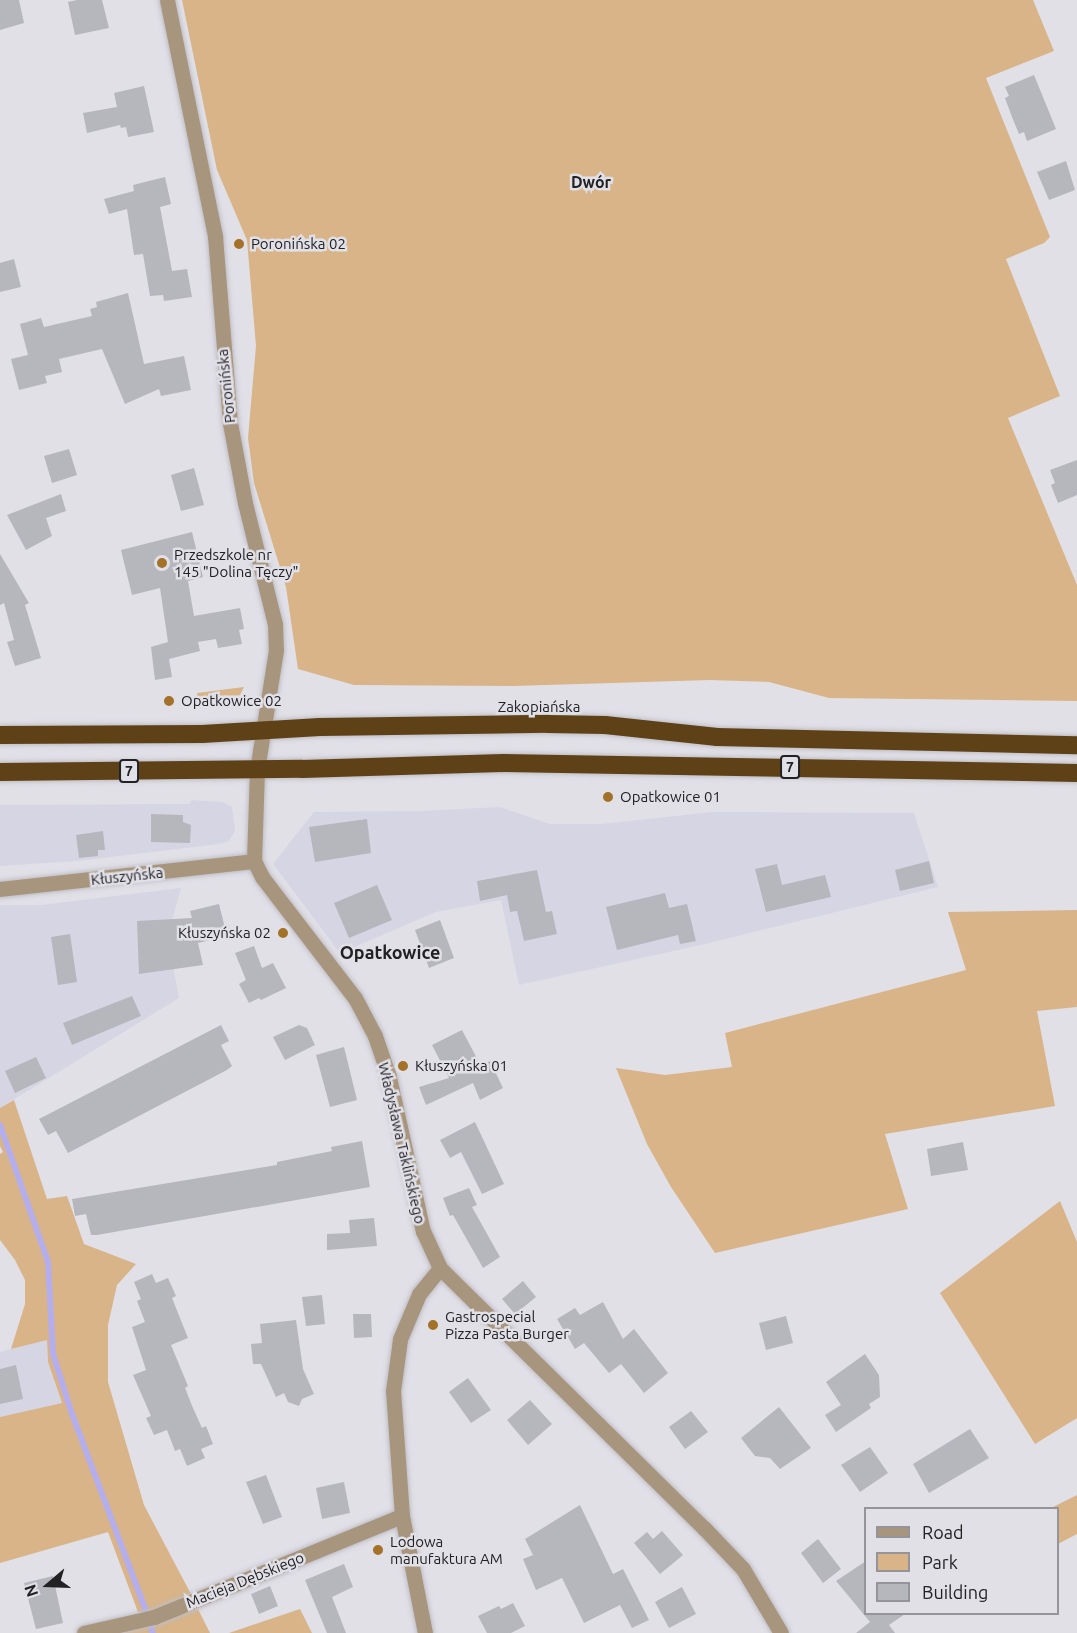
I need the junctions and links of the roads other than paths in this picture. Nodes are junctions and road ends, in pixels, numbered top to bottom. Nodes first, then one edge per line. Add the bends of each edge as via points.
1 (168, 0) edge
2 (264, 730) junction
3 (0, 735) edge
4 (1077, 745) edge
5 (257, 770) junction
6 (0, 772) edge
7 (1077, 773) edge
8 (254, 861) junction
9 (0, 889) edge
10 (440, 1268) junction
11 (402, 1516) junction
12 (84, 1633) edge
13 (425, 1633) edge
14 (781, 1633) edge

1 - 2 street, Poronińska via 213,223 232,434 275,624 276,650
2 - 3 highway, Zakopiańska / 7
2 - 4 highway, Zakopiańska / 7 via 571,724 717,737
2 - 5 street, Poronińska
5 - 6 highway, 7
5 - 7 highway, 7 via 569,764
5 - 8 street
8 - 9 street, Kłuszyńska
8 - 10 street, Władysława Taklińskiego via 262,878 355,998 375,1036 389,1077 423,1231
10 - 11 street via 419,1294 399,1343 393,1391
10 - 14 street, Władysława Taklińskiego via 743,1569
11 - 12 street, Macieja Dębskiego via 154,1617
11 - 13 street

